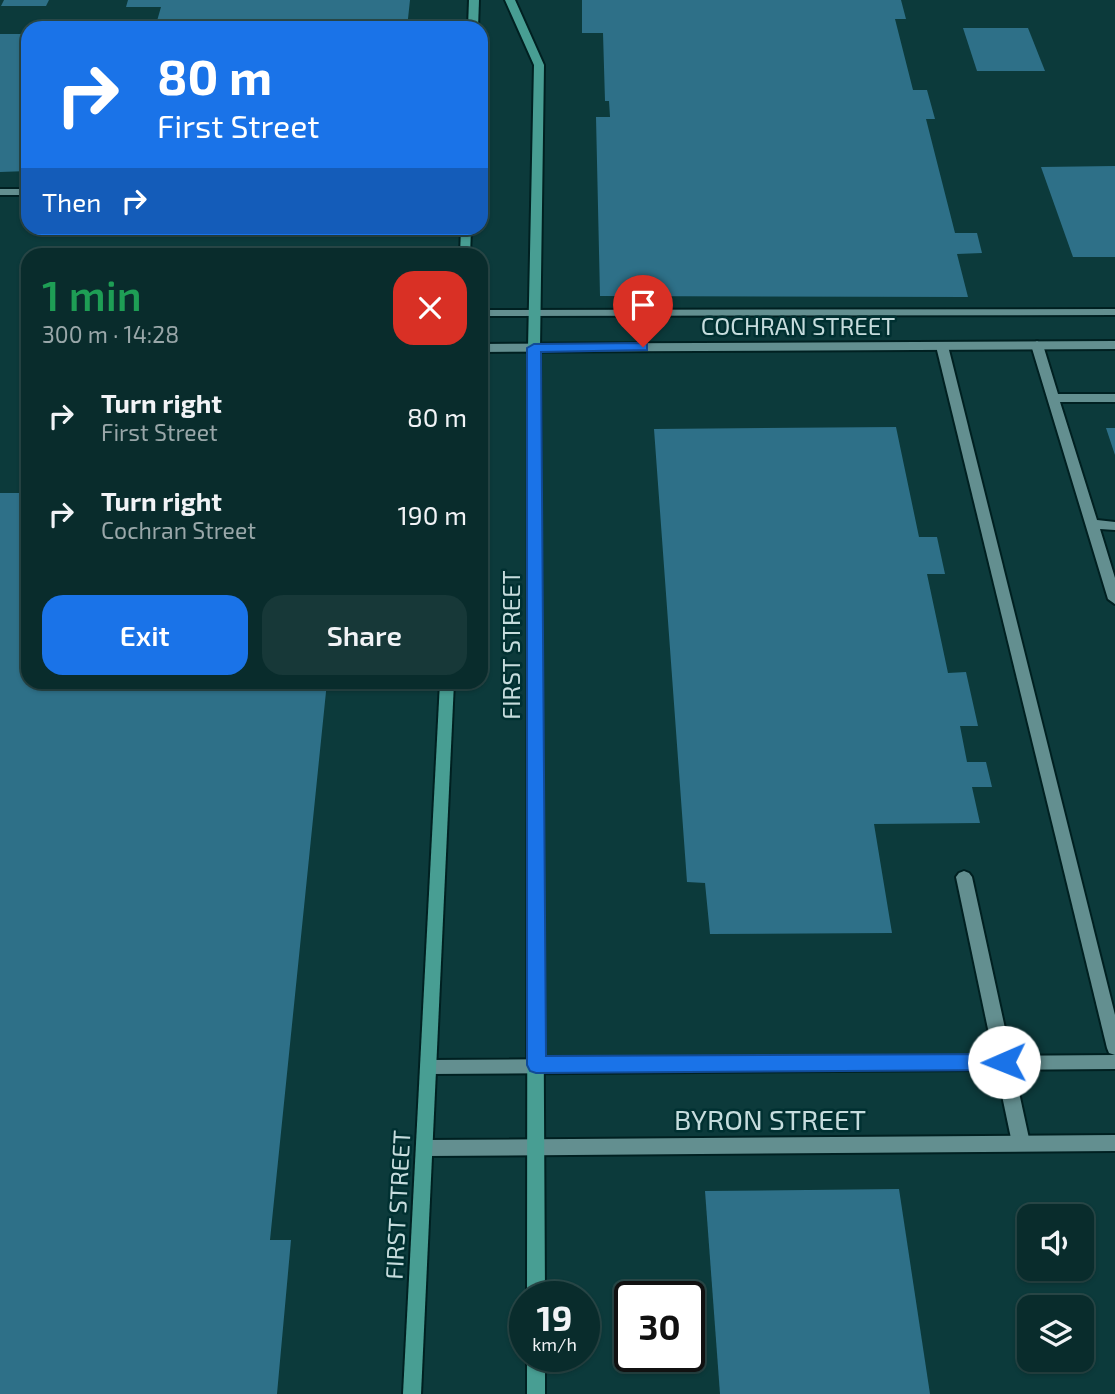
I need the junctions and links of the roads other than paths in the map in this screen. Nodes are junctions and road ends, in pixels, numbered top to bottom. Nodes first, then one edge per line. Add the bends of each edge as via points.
1 (474, 0) edge
2 (510, 0) edge
3 (473, 21) edge
4 (0, 192) edge
5 (21, 192) edge
6 (534, 312) junction
7 (1115, 312) edge
8 (488, 313) edge
9 (1037, 345) junction
10 (1115, 345) edge
11 (942, 346) junction
12 (488, 348) edge
13 (534, 348) junction
14 (1053, 398) junction
15 (1115, 398) edge
16 (1092, 524) junction
17 (1115, 526) edge
18 (1115, 599) edge
19 (447, 689) edge
20 (964, 877) dead end
21 (1115, 1048) edge
22 (1004, 1062) junction
23 (1115, 1062) edge
24 (536, 1065) junction
25 (429, 1067) junction
26 (1021, 1143) junction
27 (1115, 1143) edge
28 (535, 1147) junction
29 (425, 1148) junction
30 (536, 1281) edge
31 (536, 1372) edge
32 (412, 1394) edge
33 (536, 1394) edge

1 - 3 street
2 - 6 street, FIRST STREET via 539,65
4 - 5 street
6 - 7 street, COCHRAN STREET
6 - 8 street, COCHRAN STREET
6 - 13 street, FIRST STREET
9 - 10 street, COCHRAN STREET
9 - 11 street, COCHRAN STREET
9 - 14 street
11 - 13 street, COCHRAN STREET
11 - 21 street
12 - 13 street, COCHRAN STREET
13 - 24 street, FIRST STREET
14 - 15 street
14 - 16 street
16 - 17 street
16 - 18 street
19 - 25 street, FIRST STREET
20 - 22 street
22 - 23 street
22 - 24 street
22 - 26 street
24 - 25 street
24 - 28 street, FIRST STREET
25 - 29 street, FIRST STREET
26 - 27 street, BYRON STREET
26 - 28 street, BYRON STREET
28 - 29 street, BYRON STREET
28 - 30 street, FIRST STREET
29 - 32 street, FIRST STREET
31 - 33 street

